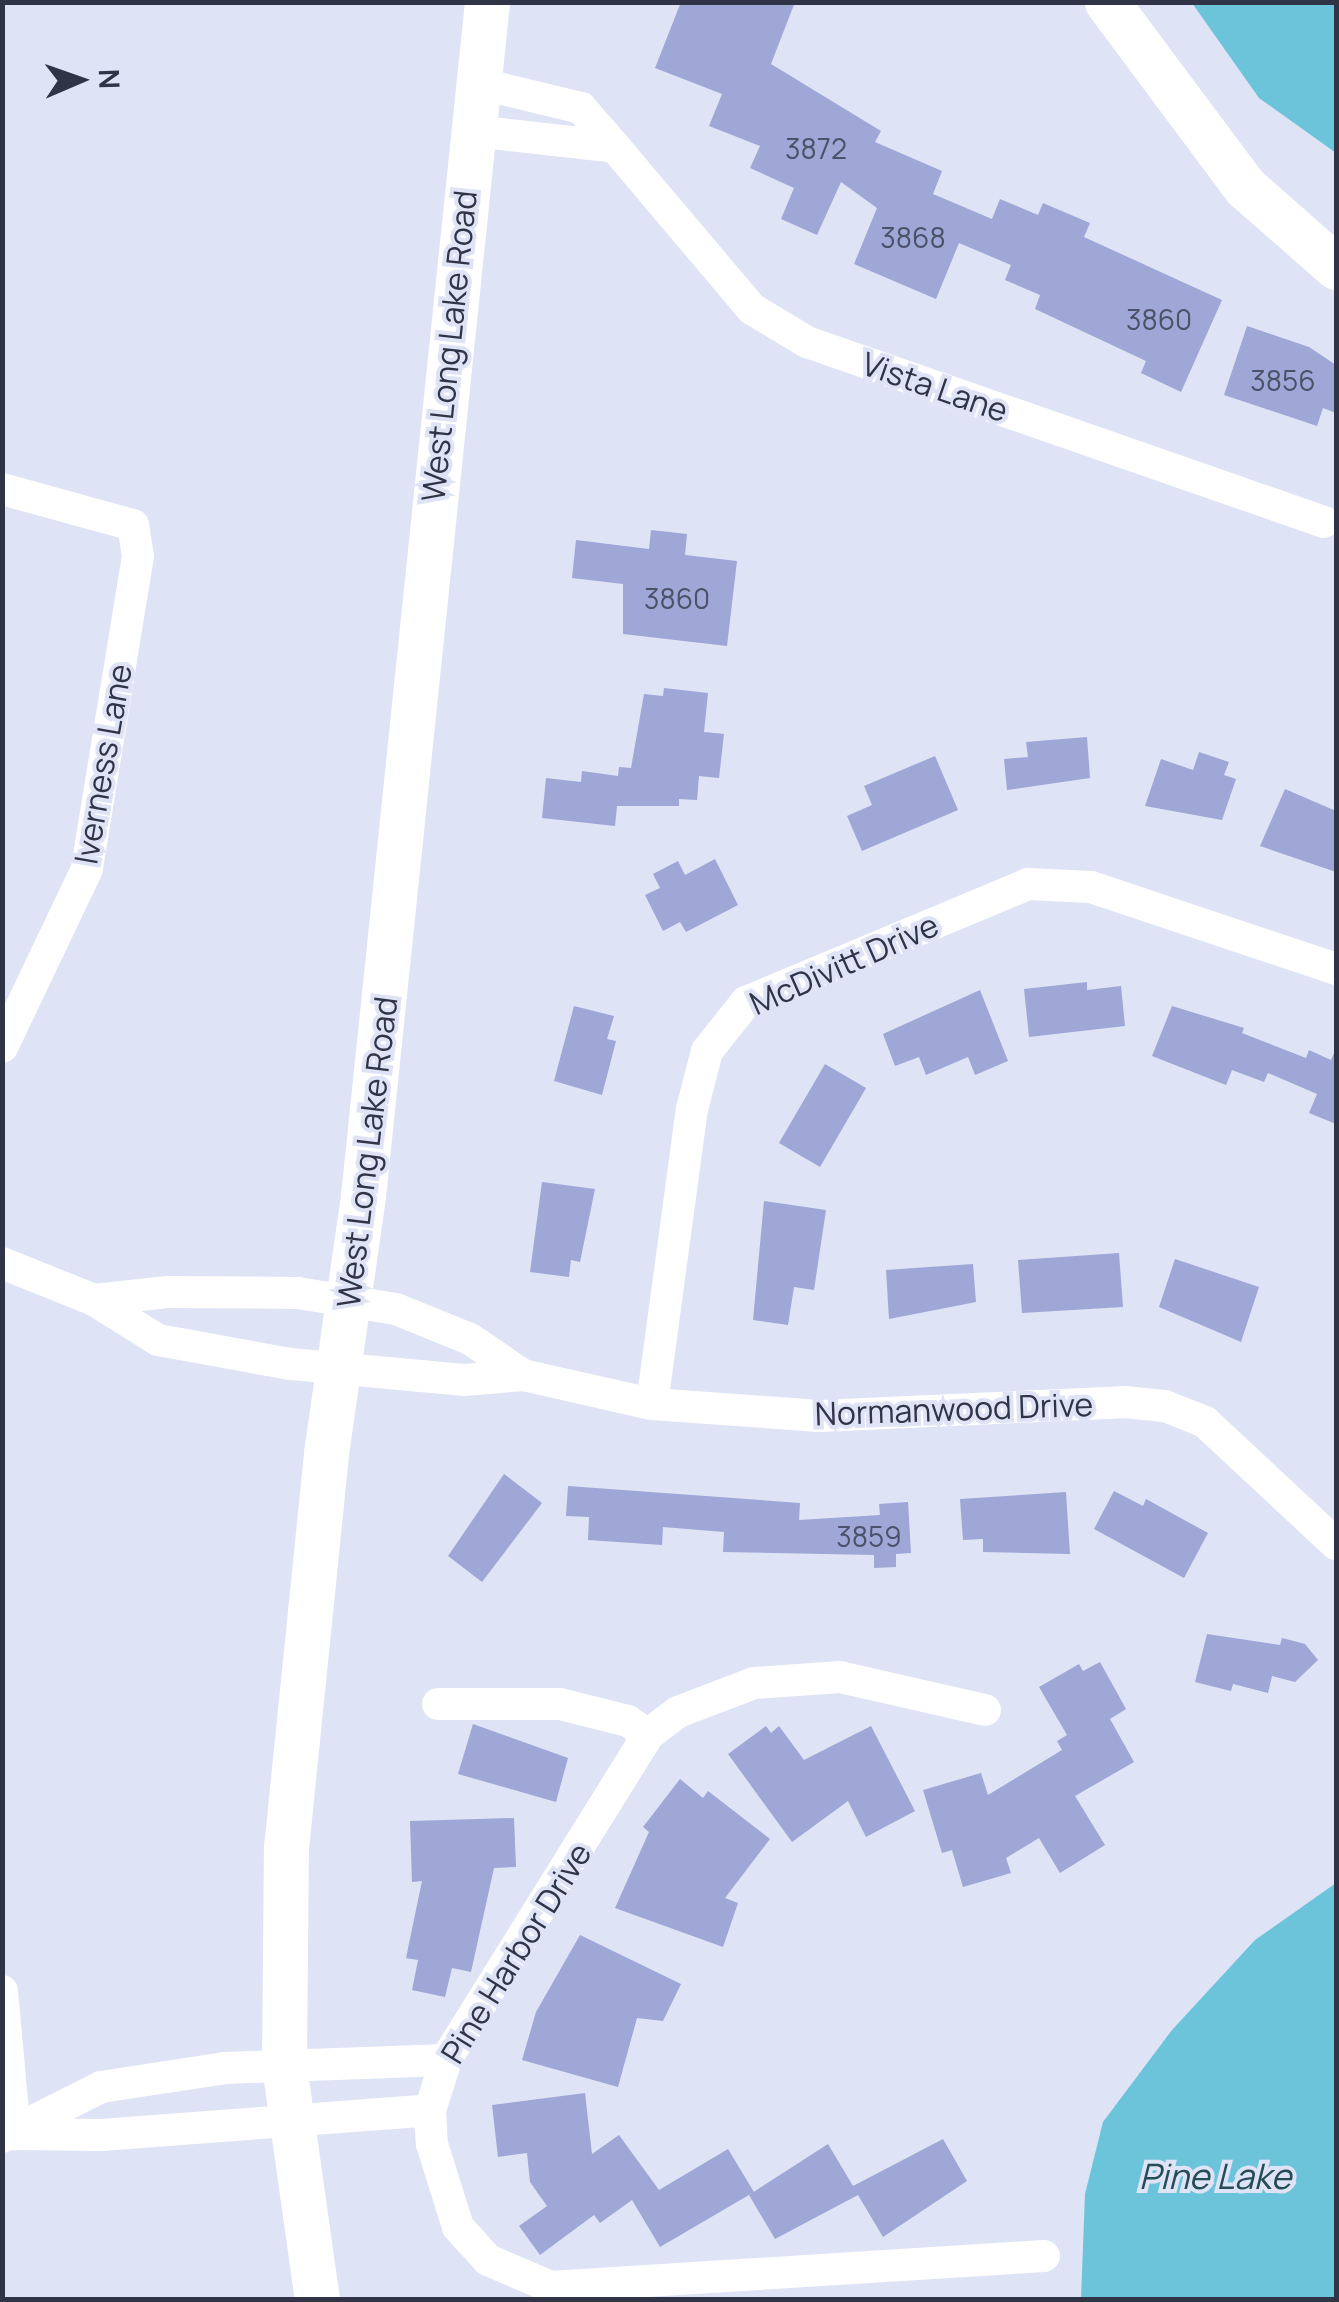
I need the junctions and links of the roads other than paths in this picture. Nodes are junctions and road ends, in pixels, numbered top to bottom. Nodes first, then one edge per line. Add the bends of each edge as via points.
1 (486, 2) edge
2 (1107, 2) edge
3 (478, 83) junction
4 (473, 131) junction
5 (615, 147) junction
6 (1336, 267) edge
7 (2, 489) edge
8 (1324, 522) dead end
9 (1336, 969) edge
10 (2, 1047) edge
11 (2, 1263) edge
12 (94, 1300) junction
13 (350, 1302) junction
14 (341, 1370) junction
15 (524, 1375) junction
16 (652, 1404) junction
17 (1336, 1544) edge
18 (438, 1704) dead end
19 (986, 1710) dead end
20 (648, 1736) junction
21 (2, 1991) edge
22 (446, 2060) junction
23 (284, 2066) junction
24 (430, 2110) junction
25 (289, 2123) junction
26 (9, 2136) edge
27 (1044, 2256) dead end
28 (317, 2300) edge

1 - 3 main road, West Long Lake Road
2 - 6 main road via 1244,188
3 - 4 main road, West Long Lake Road
3 - 5 street, Vista Lane via 580,108
4 - 5 street
4 - 13 main road, West Long Lake Road
5 - 8 street, Vista Lane via 752,309 807,342
7 - 10 street, Iverness Lane via 133,525 138,556 87,869
9 - 16 street, McDivitt Drive via 1091,887 1028,884 746,1002 707,1051 692,1109
11 - 12 street, Normanwood Drive
12 - 13 street, Normanwood Drive via 168,1292 298,1293
12 - 14 street, Normanwood Drive via 158,1340
13 - 14 main road, West Long Lake Road
13 - 15 street, Normanwood Drive via 396,1309 470,1338
14 - 15 street, Normanwood Drive via 464,1380
14 - 23 main road, West Long Lake Road via 326,1453 286,1848
15 - 16 street, Normanwood Drive
16 - 17 street, Normanwood Drive via 820,1416 1165,1406 1205,1422
18 - 20 street via 560,1704 628,1721
19 - 20 street, Pine Harbor Drive via 840,1677 754,1682 678,1712
20 - 22 street, Pine Harbor Drive
21 - 26 street
22 - 23 street
22 - 24 street, Pine Harbor Drive
23 - 25 main road, West Long Lake Road
23 - 26 street via 101,2088
24 - 25 street
24 - 27 street, Pine Harbor Drive via 442,2188 458,2227 488,2260 551,2287
25 - 26 street
25 - 28 main road, West Long Lake Road

